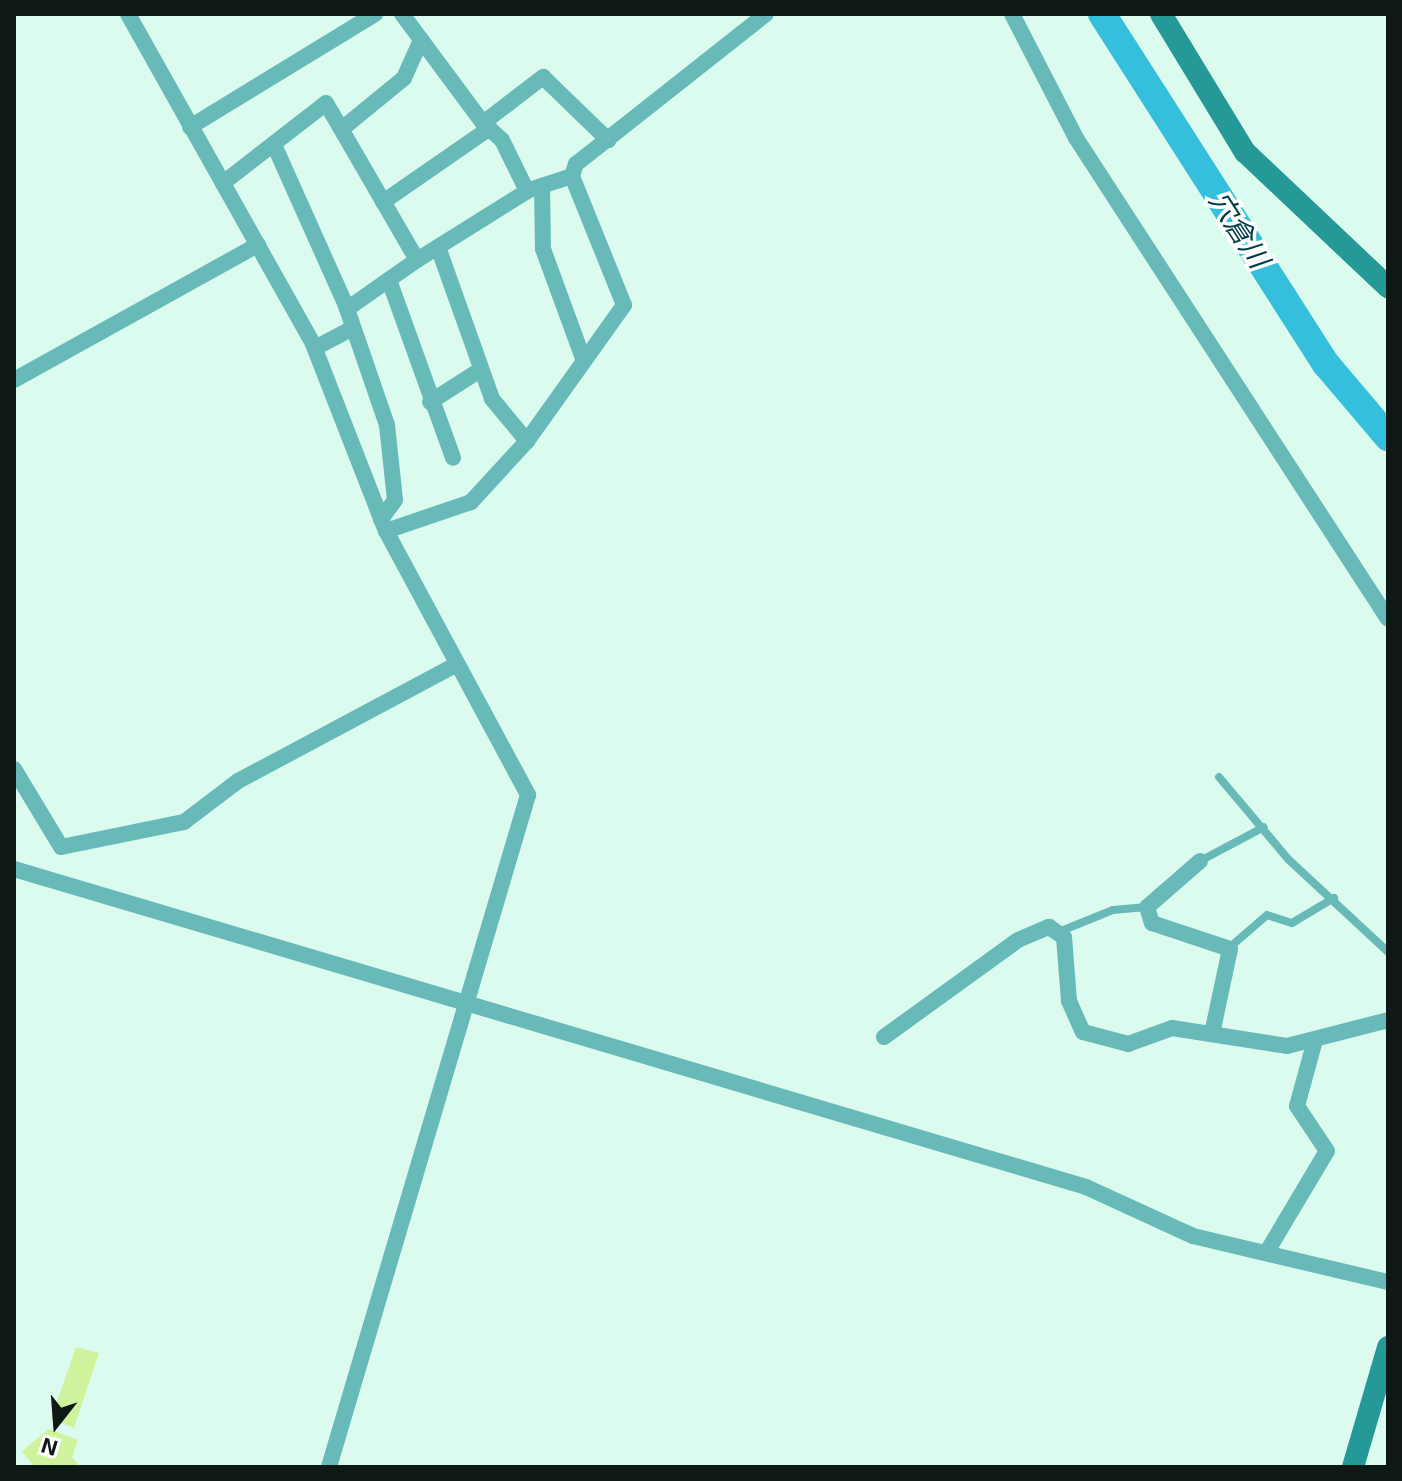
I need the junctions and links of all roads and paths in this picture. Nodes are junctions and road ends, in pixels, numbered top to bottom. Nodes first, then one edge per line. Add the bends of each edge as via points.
1 (128, 14) edge
2 (375, 14) edge
3 (402, 14) edge
4 (766, 14) edge
5 (1012, 14) edge
6 (1161, 14) edge
7 (421, 40) junction
8 (486, 125) junction
9 (190, 127) junction
10 (343, 128) junction
11 (608, 140) junction
12 (275, 147) junction
13 (572, 176) junction
14 (223, 183) junction
15 (534, 189) junction
16 (383, 202) junction
17 (258, 245) junction
18 (438, 247) junction
19 (417, 260) junction
20 (389, 280) junction
21 (1388, 287) edge
22 (347, 309) junction
23 (353, 328) junction
24 (315, 348) junction
25 (584, 361) junction
26 (480, 370) junction
27 (14, 380) edge
28 (430, 402) junction
29 (527, 441) junction
30 (453, 458) dead end
31 (383, 525) junction
32 (1388, 619) edge
33 (457, 664) junction
34 (14, 769) edge
35 (1219, 777) dead end
36 (1264, 827) junction
37 (1200, 861) joint
38 (14, 869) edge
39 (1334, 898) junction
40 (1147, 907) junction
41 (1061, 931) junction
42 (1229, 948) junction
43 (1388, 952) edge
44 (465, 1003) junction
45 (1388, 1020) edge
46 (1212, 1034) junction
47 (884, 1037) dead end
48 (1315, 1040) junction
49 (1268, 1250) junction
50 (1388, 1282) edge
51 (1388, 1347) edge
52 (329, 1467) edge
53 (1353, 1467) edge

1 - 9 street
2 - 9 street
3 - 7 street
4 - 11 street
5 - 32 street via 1076,138
6 - 21 main road via 1245,152
7 - 8 street
7 - 10 street via 404,78
8 - 11 street via 543,77
8 - 15 street
8 - 16 street
9 - 14 street
10 - 12 street via 326,103 272,139
10 - 16 street
11 - 13 street
12 - 14 street
12 - 22 street
13 - 15 street
13 - 25 street via 624,305
14 - 17 street
15 - 18 street
15 - 25 street via 543,249
16 - 19 street
17 - 24 street
17 - 27 street
18 - 19 street
18 - 26 street
19 - 20 street
20 - 22 street
20 - 28 street
22 - 23 street
23 - 24 street
23 - 31 street via 392,450 395,500
24 - 31 street
25 - 29 street
26 - 28 street
26 - 29 street via 497,409
28 - 30 street
29 - 31 street via 471,502
31 - 33 street
33 - 34 street via 238,781 184,822 61,847
33 - 44 street via 528,795
35 - 36 lane
36 - 37 lane
36 - 39 lane
37 - 40 street
38 - 44 street
39 - 42 lane via 1292,923 1267,915
39 - 43 lane
40 - 41 lane via 1113,910
40 - 42 street via 1152,923
41 - 46 street via 1069,1001 1083,1032 1128,1044 1172,1028
41 - 47 street via 1049,927 1018,940
42 - 46 street
44 - 49 street via 1086,1187 1193,1236
44 - 52 street
45 - 48 street
46 - 48 street via 1265,1046
48 - 49 street via 1297,1106 1327,1151
49 - 50 street
51 - 53 main road

